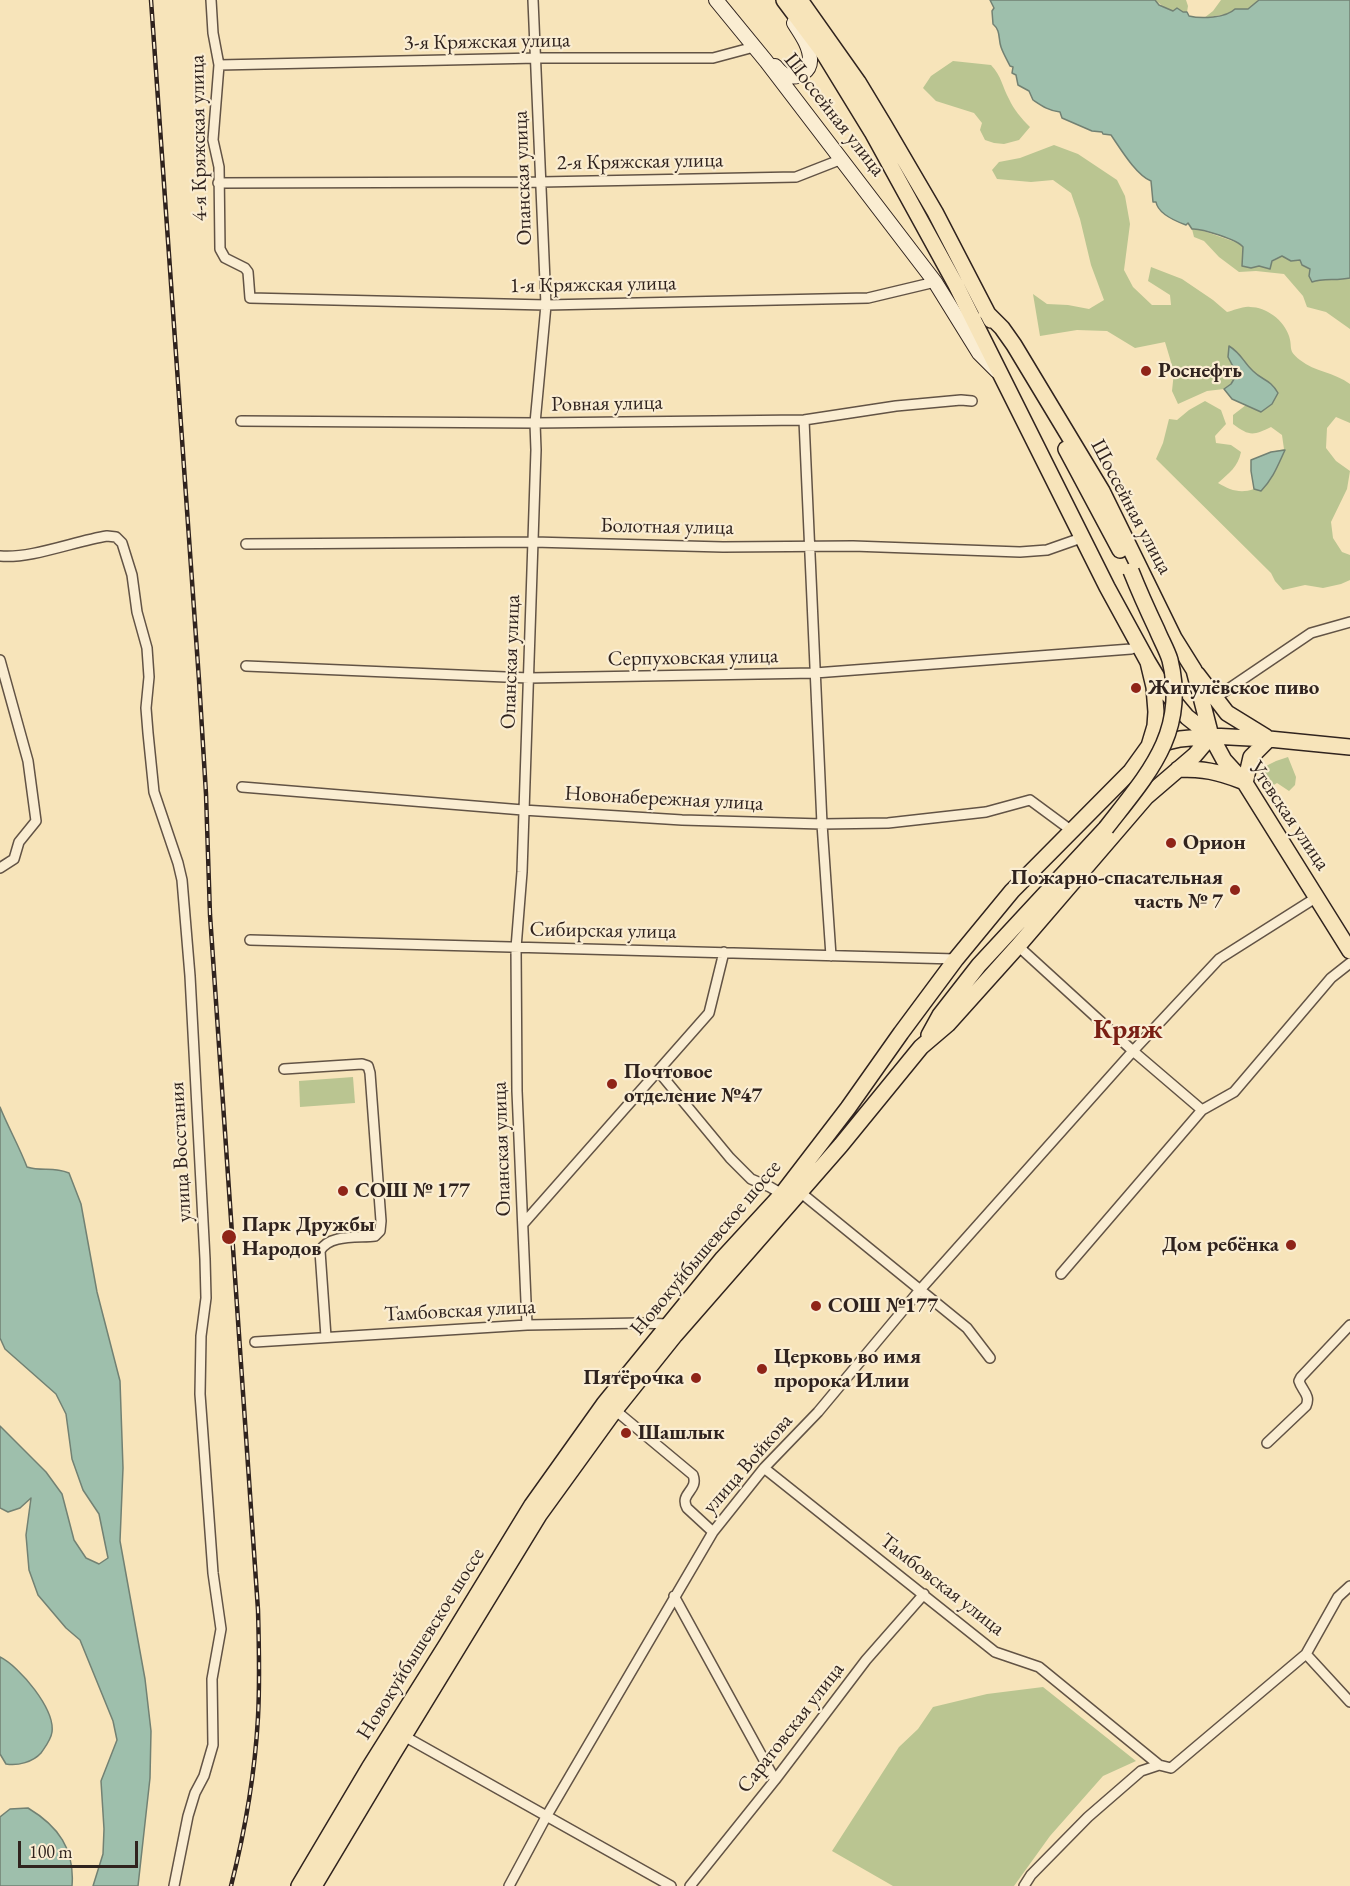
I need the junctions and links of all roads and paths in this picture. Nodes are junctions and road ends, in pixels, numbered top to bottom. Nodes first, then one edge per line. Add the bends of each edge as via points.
1 (211, 0) edge
2 (533, 0) edge
3 (716, 0) edge
4 (783, 0) edge
5 (800, 0) edge
6 (754, 47) junction
7 (537, 58) junction
8 (766, 61) junction
9 (219, 65) junction
10 (842, 159) junction
11 (541, 182) junction
12 (218, 183) junction
13 (935, 282) junction
14 (250, 297) joint
15 (546, 305) junction
16 (986, 312) junction
17 (1000, 375) junction
18 (972, 401) dead end
19 (804, 420) junction
20 (241, 421) dead end
21 (535, 423) junction
22 (1084, 537) junction
23 (533, 542) junction
24 (246, 544) dead end
25 (808, 546) junction
26 (0, 556) edge
27 (1131, 571) joint
28 (1350, 622) edge
29 (1174, 638) junction
30 (1143, 653) junction
31 (0, 660) edge
32 (246, 666) dead end
33 (1194, 670) junction
34 (814, 674) junction
35 (529, 678) junction
36 (1215, 698) junction
37 (1210, 736) junction
38 (1269, 739) junction
39 (1149, 746) junction
40 (1350, 747) edge
41 (1178, 769) junction
42 (1131, 771) junction
43 (1245, 783) junction
44 (242, 787) dead end
45 (1151, 793) junction
46 (524, 810) junction
47 (822, 824) junction
48 (1072, 831) junction
49 (0, 868) edge
50 (1317, 897) junction
51 (249, 940) dead end
52 (1018, 946) junction
53 (516, 948) junction
54 (1350, 951) edge
55 (724, 952) junction
56 (831, 956) junction
57 (956, 959) junction
58 (1350, 963) edge
59 (921, 1047) junction
60 (1133, 1051) junction
61 (284, 1069) dead end
62 (658, 1071) junction
63 (1202, 1110) junction
64 (800, 1192) junction
65 (782, 1194) junction
66 (523, 1224) junction
67 (1061, 1274) dead end
68 (919, 1291) junction
69 (668, 1324) junction
70 (527, 1325) junction
71 (1350, 1325) edge
72 (326, 1337) junction
73 (255, 1342) dead end
74 (990, 1358) dead end
75 (615, 1410) junction
76 (1267, 1443) dead end
77 (764, 1468) junction
78 (713, 1532) junction
79 (1350, 1586) edge
80 (924, 1594) junction
81 (674, 1596) junction
82 (1306, 1654) junction
83 (1350, 1702) edge
84 (404, 1736) junction
85 (1159, 1765) junction
86 (775, 1780) junction
87 (546, 1817) junction
88 (174, 1886) edge
89 (299, 1886) edge
90 (314, 1886) edge
91 (509, 1886) edge
92 (671, 1886) edge
93 (690, 1886) edge
94 (1024, 1886) edge

1 - 9 street, 4-я Кряжская улица
2 - 7 street, Опанская улица
3 - 6 main road, Шоссейная улица
4 - 8 main road via 807,44 810,63 806,71 793,77
4 - 17 main road, Шоссейная улица via 823,52 872,132 956,285
5 - 16 main road, Шоссейная улица via 884,124
6 - 7 street, 3-я Кряжская улица via 713,58
6 - 8 main road, Шоссейная улица
7 - 9 street, 3-я Кряжская улица
7 - 11 street, Опанская улица
8 - 10 main road, Шоссейная улица
9 - 12 street, 4-я Кряжская улица via 213,140
10 - 11 street, 2-я Кряжская улица via 796,177
10 - 13 main road, Шоссейная улица
11 - 12 street, 2-я Кряжская улица
11 - 15 street, Опанская улица
12 - 14 street, 4-я Кряжская улица via 220,249 225,258 245,268
13 - 15 street, 1-я Кряжская улица via 868,298
13 - 17 main road, Шоссейная улица via 979,353
14 - 15 street, 1-я Кряжская улица
15 - 21 street, Опанская улица
16 - 27 main road, Шоссейная улица via 1055,428
16 - 29 main road, Шоссейная улица via 1014,345 1102,491
17 - 22 main road, Шоссейная улица
18 - 19 street, Ровная улица via 897,406
19 - 21 street, Ровная улица
19 - 25 street
20 - 21 street, Ровная улица
21 - 23 street, Опанская улица
22 - 25 street, Болотная улица via 1047,550 1020,552
22 - 30 main road, Шоссейная улица
23 - 24 street, Болотная улица
23 - 25 street, Болотная улица
23 - 35 street, Опанская улица
25 - 34 street
26 - 88 street, улица Восстания via 28,554 107,536 122,543 147,648 146,708 154,792 182,880 205,1259 200,1394 221,1629 212,1679 213,1744 188,1816
27 - 59 main road, Новокуйбышевское шоссе, bridge via 1170,659 1174,708 1165,744 1106,828 979,964
28 - 36 street via 1311,633
29 - 30 main road via 1167,656 1158,659
29 - 33 main road, Шоссейная улица
30 - 34 street, Серпуховская улица via 1131,649
30 - 37 main road via 1166,692
30 - 39 main road, Новокуйбышевское шоссе via 1154,687 1156,712
31 - 49 street via 28,761 36,821 19,842 14,859
32 - 35 street, Серпуховская улица
33 - 36 main road
33 - 37 main road, Шоссейная улица
34 - 35 street, Серпуховская улица
34 - 47 street
35 - 46 street, Опанская улица
36 - 38 main road via 1227,713
37 - 38 main road
37 - 39 main road
37 - 41 main road, Новокуйбышевское шоссе via 1196,755
37 - 43 main road, Утевская улица via 1224,760
38 - 40 main road
38 - 43 main road via 1251,757
39 - 42 main road, Новокуйбышевское шоссе
41 - 43 main road via 1217,772
41 - 45 main road, Новокуйбышевское шоссе
42 - 45 main road via 1144,776
42 - 48 main road, Новокуйбышевское шоссе
43 - 50 main road, Утевская улица
44 - 46 street, Новонабережная улица
45 - 52 main road, Новокуйбышевское шоссе
46 - 47 street, Новонабережная улица
46 - 53 street, Опанская улица
47 - 48 street, Новонабережная улица via 888,824 986,812 1030,800
47 - 56 street
48 - 57 main road, Новокуйбышевское шоссе via 1012,891
50 - 54 main road, Утевская улица
50 - 60 street, улица Войкова via 1222,956
51 - 53 street, Сибирская улица
52 - 59 main road, Новокуйбышевское шоссе via 948,1024
52 - 60 street
53 - 55 street, Сибирская улица
53 - 66 street, Опанская улица
55 - 56 street, Сибирская улица
55 - 62 street via 709,1013
56 - 57 street, Сибирская улица
57 - 65 main road, Новокуйбышевское шоссе
58 - 63 street via 1331,978 1234,1092
59 - 64 main road, Новокуйбышевское шоссе
60 - 63 street
60 - 68 street, улица Войкова
61 - 72 street via 362,1064 368,1066 370,1073 380,1231 375,1236 332,1240 320,1251
62 - 65 street via 730,1158 752,1179
62 - 66 street
63 - 67 street
64 - 68 street
64 - 75 main road, Новокуйбышевское шоссе
65 - 69 main road, Новокуйбышевское шоссе
66 - 70 street, Опанская улица
68 - 74 street via 967,1328
68 - 77 street, улица Войкова via 818,1412
69 - 70 street, Тамбовская улица
69 - 89 main road, Новокуйбышевское шоссе via 604,1404 532,1505
70 - 72 street, Тамбовская улица
71 - 76 street via 1301,1377 1300,1386 1308,1395 1306,1406
72 - 73 street, Тамбовская улица
75 - 78 street via 693,1474 695,1482 685,1503
75 - 84 main road, Новокуйбышевское шоссе via 540,1515
77 - 78 street, улица Войкова
77 - 80 street, Тамбовская улица
78 - 81 street, улица Войкова
79 - 82 street via 1338,1597
80 - 85 street, Тамбовская улица via 995,1652 1039,1667
80 - 86 street, Саратовская улица via 860,1669
81 - 86 street
81 - 87 street, улица Войкова
82 - 83 street
82 - 85 street via 1181,1761 1171,1768
84 - 87 street
84 - 90 main road, Новокуйбышевское шоссе
85 - 94 street via 1141,1771 1088,1817
86 - 93 street, Саратовская улица
87 - 91 street, улица Войкова
87 - 92 street

